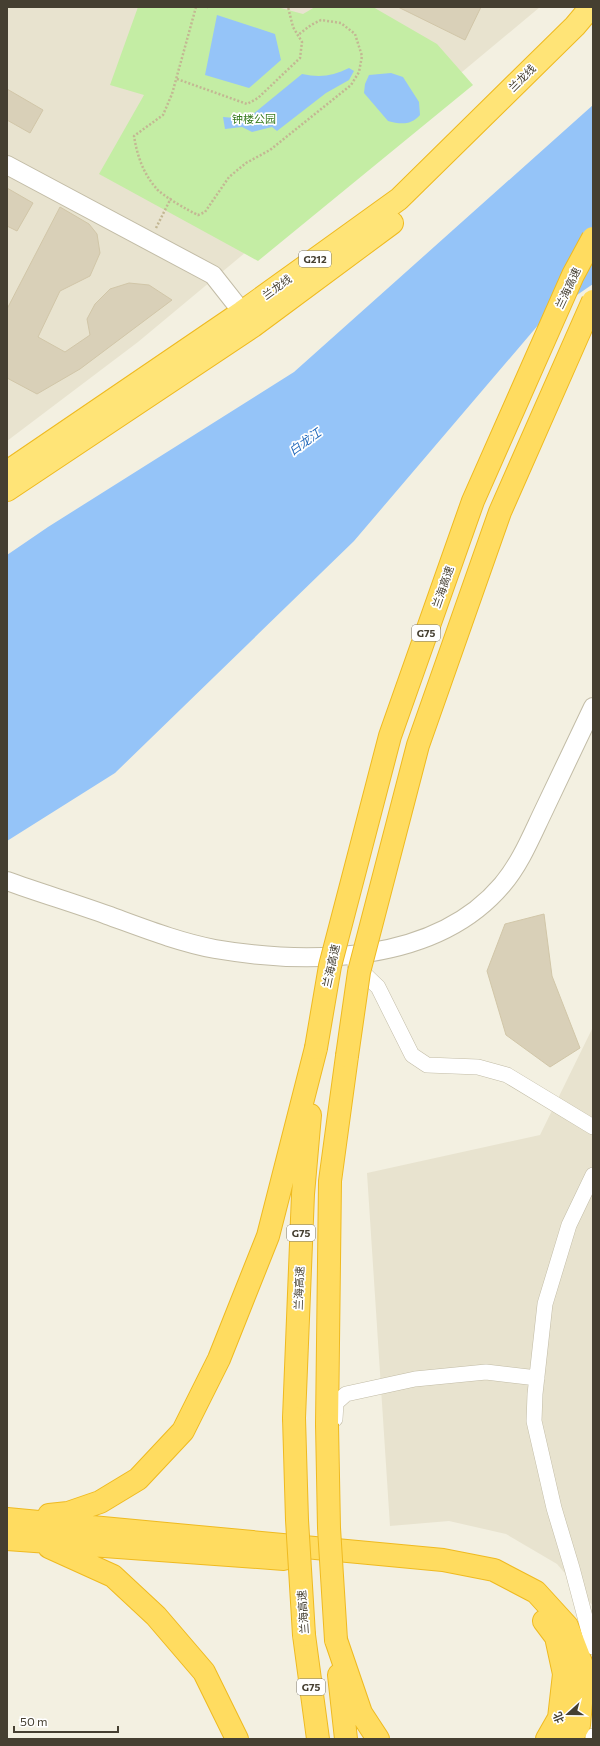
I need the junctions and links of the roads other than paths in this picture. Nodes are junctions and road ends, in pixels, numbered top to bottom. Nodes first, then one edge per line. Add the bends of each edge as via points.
1 (591, 7) edge
2 (593, 28) edge
3 (7, 166) edge
4 (593, 238) edge
5 (593, 301) edge
6 (247, 319) junction
7 (7, 472) edge
8 (7, 490) edge
9 (593, 706) edge
10 (7, 881) edge
11 (349, 956) junction
12 (316, 1048) junction
13 (593, 1128) edge
14 (593, 1175) edge
15 (537, 1378) junction
16 (332, 1457) dead end
17 (7, 1519) edge
18 (7, 1539) edge
19 (33, 1540) junction
20 (336, 1640) junction
21 (593, 1647) edge
22 (237, 1739) edge
23 (318, 1739) edge
24 (346, 1739) edge
25 (378, 1739) edge
26 (547, 1739) edge
27 (571, 1739) edge

1 - 6 highway, 兰龙线 / G212 via 575,26 398,199
2 - 6 highway, 兰龙线 / G212 via 410,209
3 - 6 street via 213,275
4 - 12 highway, 兰海高速 / G75, bridge via 573,275 473,501 390,736 330,966
5 - 20 highway, G75, bridge via 500,512 418,745 359,972 330,1181 327,1424 329,1528
6 - 7 highway, 兰龙线 / G212
6 - 8 highway, 兰龙线 / G212
9 - 11 street via 525,850 502,885 476,910 442,931 397,947
10 - 11 street via 164,936 215,949 277,956
11 - 13 street via 358,969 378,987 412,1055 428,1065 478,1067 506,1075
12 - 17 highway via 268,1236 219,1359 183,1431 138,1479 100,1502 68,1513
12 - 23 highway, 兰海高速 / G75, bridge via 303,1194 294,1418 304,1635
14 - 15 street via 569,1225 545,1304
15 - 16 street via 486,1372 415,1379 346,1394 336,1403
15 - 21 street via 534,1421 554,1508
17 - 27 highway via 443,1560 494,1570 536,1592 567,1626 584,1670 579,1725
18 - 19 highway
19 - 22 highway via 113,1576 156,1616 204,1672
19 - 26 highway via 428,1570 496,1585 532,1607 556,1637 564,1674 559,1718
20 - 24 highway, G75
20 - 25 highway via 361,1713

